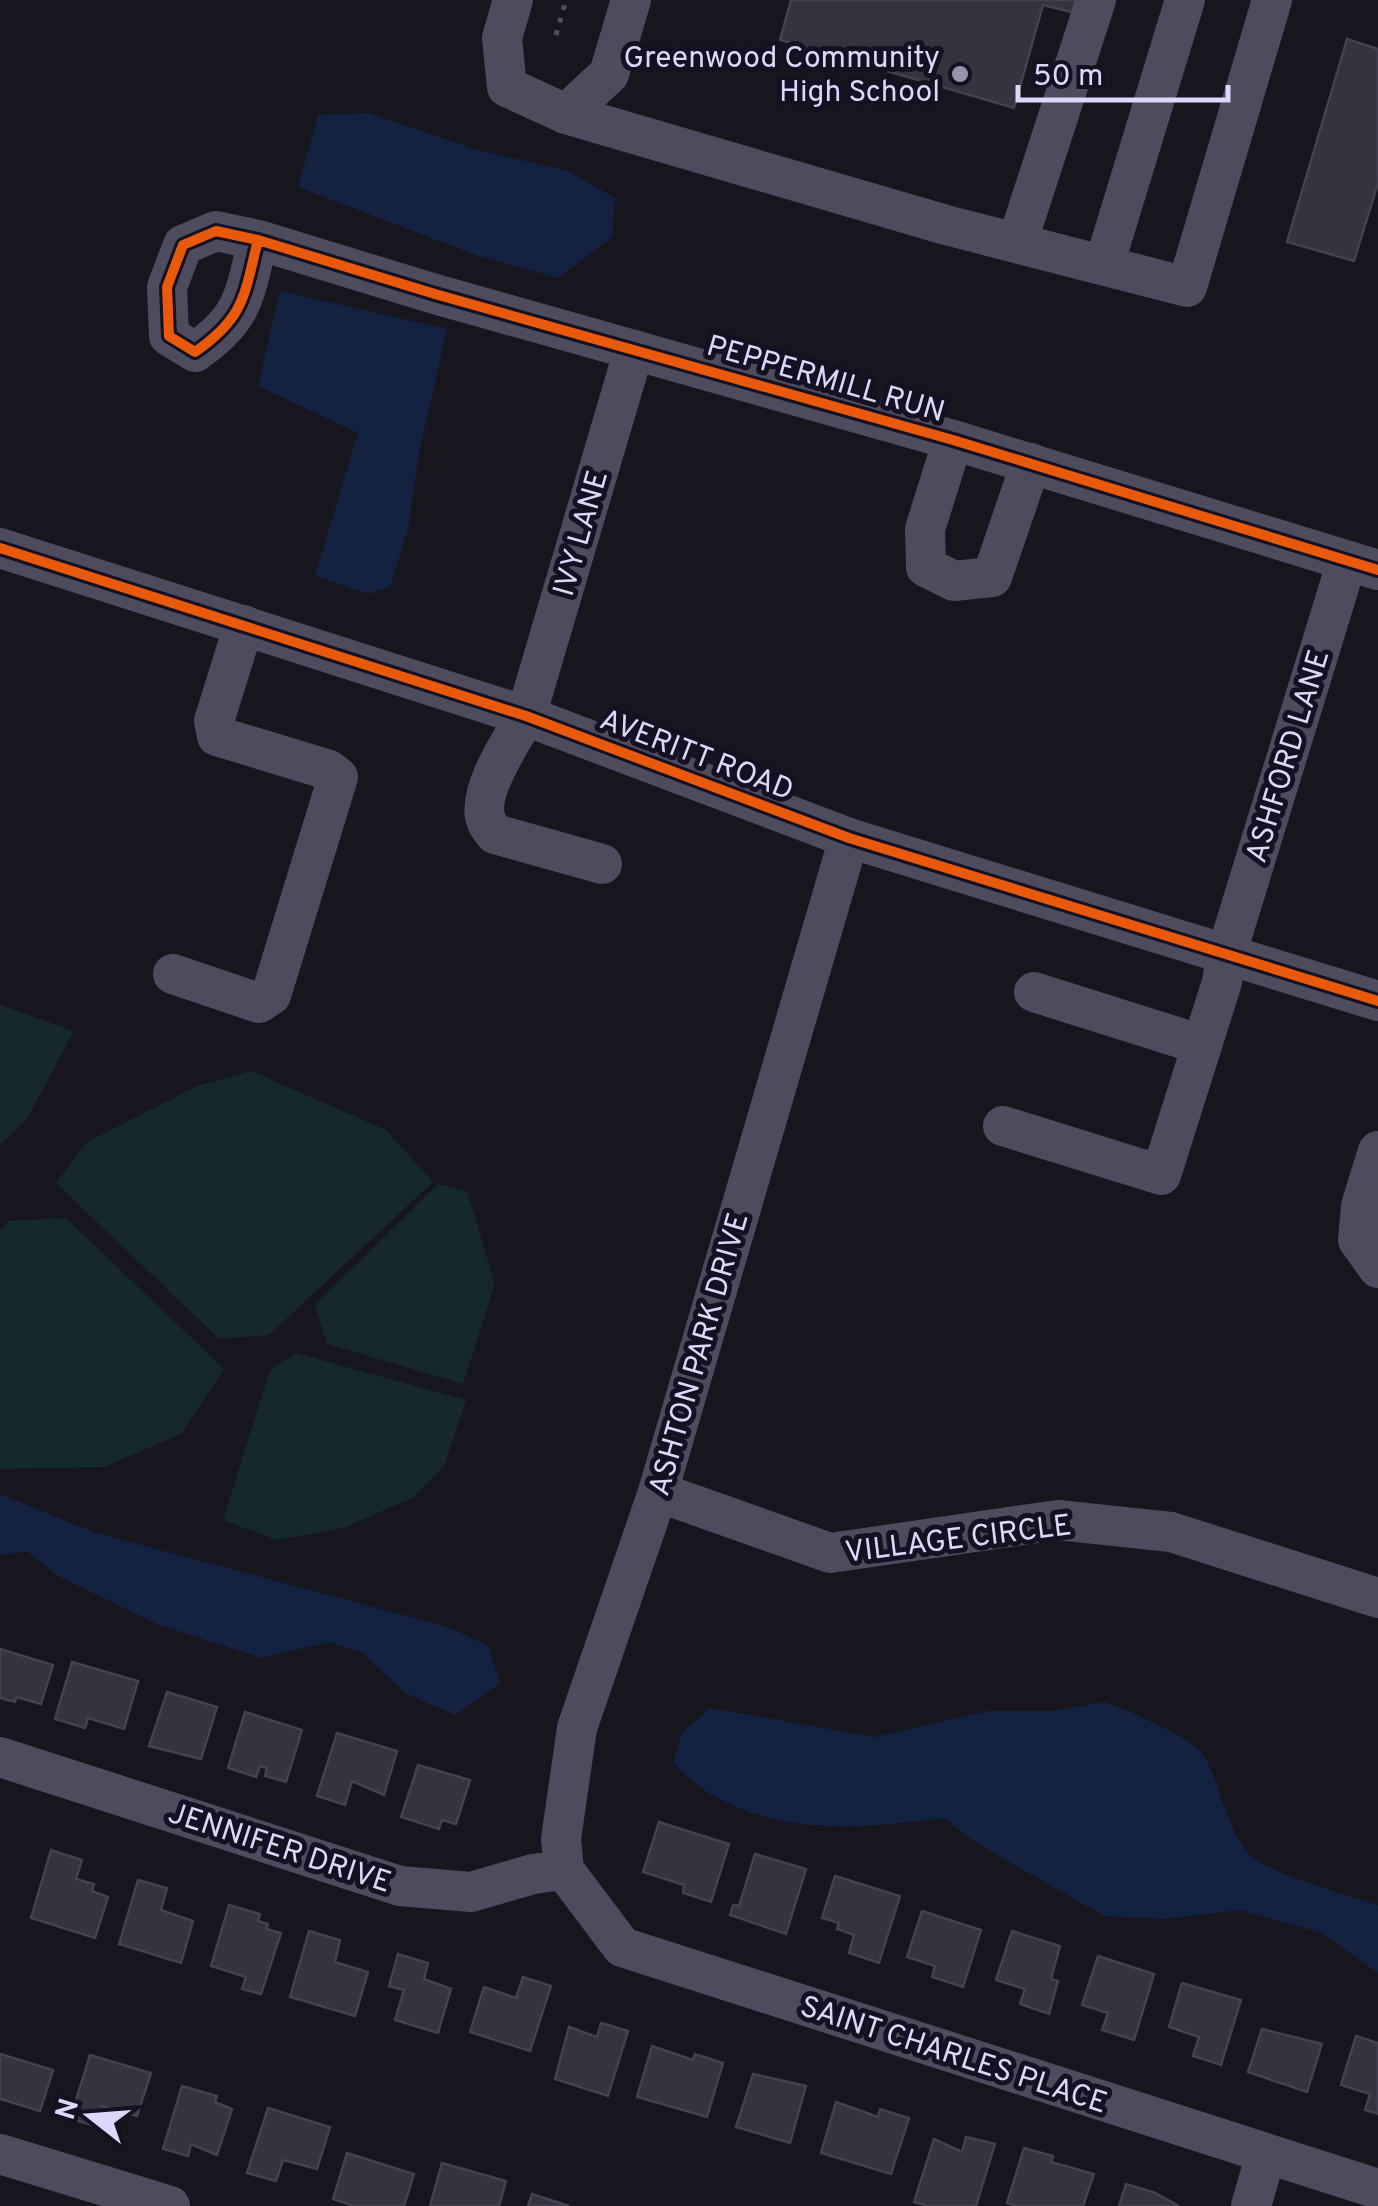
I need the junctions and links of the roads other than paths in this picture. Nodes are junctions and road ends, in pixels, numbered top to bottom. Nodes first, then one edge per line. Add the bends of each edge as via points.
1 (631, 0) edge
2 (1096, 0) edge
3 (1185, 0) edge
4 (1272, 0) edge
5 (507, 19) edge
6 (566, 114) junction
7 (258, 240) dead end
8 (1017, 243) junction
9 (1104, 265) junction
10 (634, 350) junction
11 (953, 440) junction
12 (1031, 464) junction
13 (0, 548) edge
14 (1362, 565) edge
15 (244, 625) junction
16 (526, 716) junction
17 (849, 838) junction
18 (602, 864) dead end
19 (1227, 952) junction
20 (173, 974) dead end
21 (1034, 992) dead end
22 (1378, 1000) edge
23 (1202, 1045) junction
24 (1003, 1126) dead end
25 (1378, 1150) edge
26 (1378, 1268) edge
27 (658, 1492) junction
28 (1378, 1598) edge
29 (0, 1758) edge
30 (564, 1870) junction
31 (0, 2154) edge
32 (1266, 2154) junction
33 (1378, 2189) edge
34 (170, 2206) edge
35 (1251, 2206) edge

1 - 6 street via 609,74
2 - 8 street
3 - 9 street
4 - 9 street via 1187,286
5 - 6 street via 507,87
6 - 8 street
7 - 10 street, PEPPERMILL RUN
8 - 9 street
10 - 11 street, PEPPERMILL RUN
10 - 16 street, IVY LANE
11 - 12 street, PEPPERMILL RUN
11 - 12 street via 925,530 926,567 954,581 992,577
12 - 14 street, PEPPERMILL RUN
13 - 15 street, AVERITT ROAD
14 - 19 street, ASHFORD LANE
15 - 16 street, AVERITT ROAD
15 - 20 street via 214,721 218,736 338,777 271,995 259,1003
16 - 17 street, AVERITT ROAD
16 - 18 street, IVY LANE via 502,755 485,802 486,819 495,834
17 - 19 street, AVERITT ROAD
17 - 27 street, ASHTON PARK DRIVE
19 - 22 street, AVERITT ROAD
19 - 23 street, ASHFORD LANE
21 - 23 street
23 - 24 street, ASHFORD LANE via 1161,1175
25 - 26 street via 1360,1206 1358,1240
27 - 28 street, VILLAGE CIRCLE via 830,1553 1058,1520 1172,1532
27 - 30 street, ASHTON PARK DRIVE via 576,1728 561,1839
29 - 30 street, JENNIFER DRIVE via 400,1886 470,1892
30 - 32 street, SAINT CHARLES PLACE via 622,1947
31 - 34 street
32 - 33 street, SAINT CHARLES PLACE
32 - 35 street

